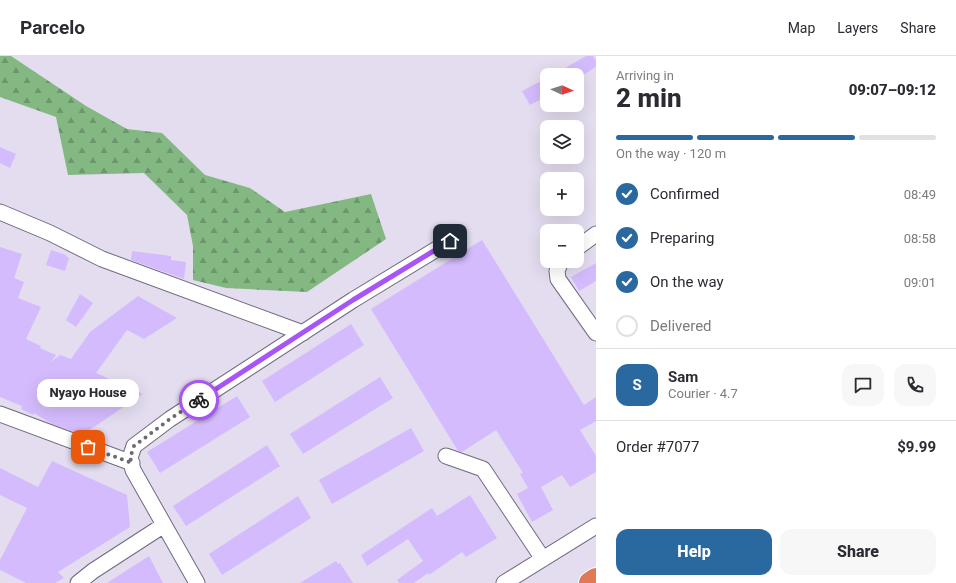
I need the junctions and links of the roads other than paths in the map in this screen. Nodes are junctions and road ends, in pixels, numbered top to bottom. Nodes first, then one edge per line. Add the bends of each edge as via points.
1 (0, 212) edge
2 (596, 234) edge
3 (450, 241) dead end
4 (584, 243) edge
5 (558, 268) edge
6 (596, 332) edge
7 (303, 333) junction
8 (0, 414) edge
9 (446, 456) dead end
10 (132, 463) junction
11 (164, 525) junction
12 (596, 526) edge
13 (543, 559) junction
14 (596, 580) edge
15 (78, 583) edge
16 (198, 583) edge
17 (504, 583) edge
18 (590, 583) edge

1 - 7 street via 102,259
2 - 4 street
3 - 7 street
5 - 6 street via 558,279
7 - 10 street via 170,419 134,446 130,458
8 - 10 street
9 - 13 street via 483,469
10 - 11 street via 133,470
11 - 15 street
11 - 16 street
12 - 13 street
13 - 17 street
14 - 18 highway

